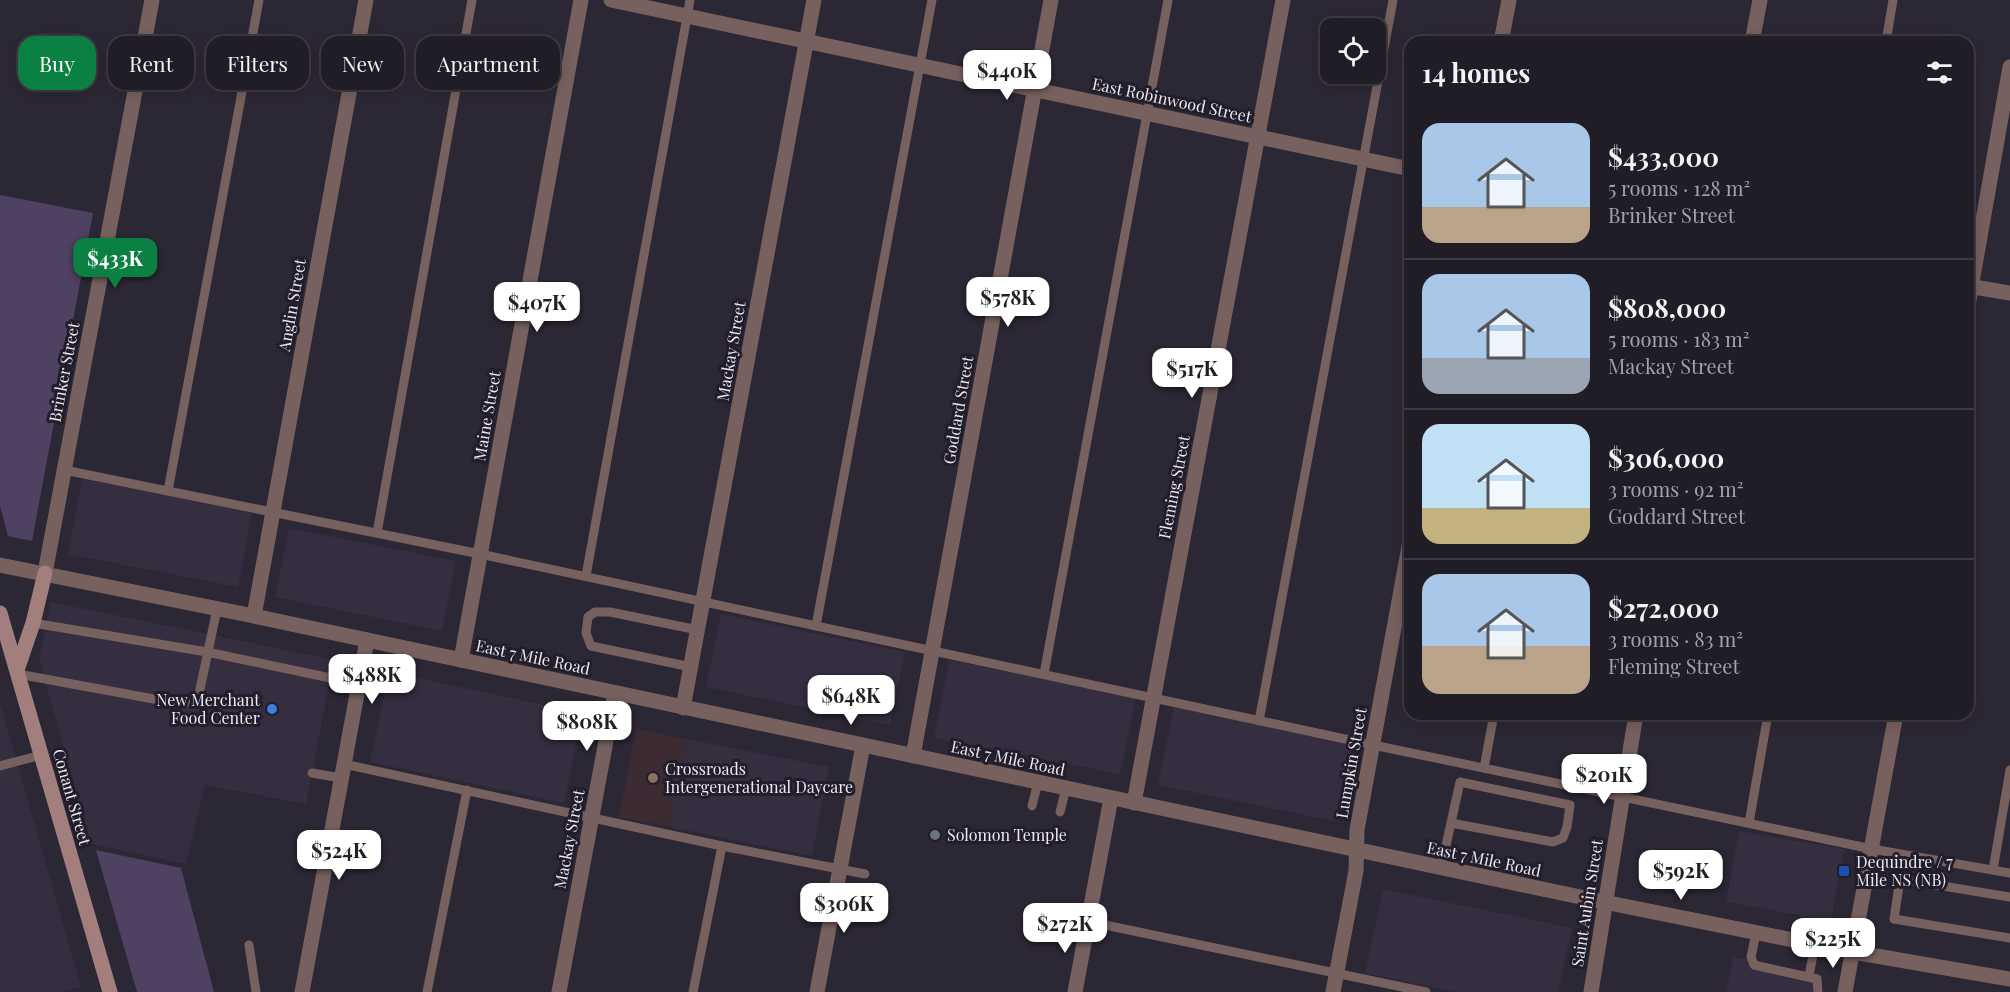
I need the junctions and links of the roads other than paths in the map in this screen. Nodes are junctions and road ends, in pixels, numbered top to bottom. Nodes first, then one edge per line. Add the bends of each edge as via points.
1 (152, 0) edge
2 (259, 0) edge
3 (366, 0) edge
4 (472, 0) edge
5 (581, 0) edge
6 (610, 0) edge
7 (690, 0) edge
8 (814, 0) edge
9 (932, 0) edge
10 (1051, 0) edge
11 (1168, 0) edge
12 (1283, 0) edge
13 (1393, 0) edge
14 (1509, 0) edge
15 (1760, 0) edge
16 (1893, 0) edge
17 (687, 16) junction
18 (1502, 36) edge
19 (1753, 36) edge
20 (1887, 36) edge
21 (806, 41) junction
22 (920, 65) junction
23 (2010, 67) edge
24 (1035, 90) junction
25 (1147, 114) junction
26 (1258, 137) junction
27 (1365, 159) junction
28 (1404, 168) edge
29 (1974, 264) edge
30 (1974, 287) edge
31 (2010, 293) edge
32 (64, 470) junction
33 (168, 491) junction
34 (273, 512) junction
35 (377, 533) junction
36 (480, 554) junction
37 (0, 565) edge
38 (1404, 572) edge
39 (45, 573) junction
40 (586, 576) junction
41 (704, 601) junction
42 (217, 609) junction
43 (0, 613) edge
44 (254, 616) junction
45 (33, 623) junction
46 (816, 626) junction
47 (698, 630) junction
48 (367, 640) junction
49 (932, 650) junction
50 (207, 652) junction
51 (461, 660) junction
52 (691, 668) junction
53 (17, 672) junction
54 (1044, 674) junction
55 (359, 684) junction
56 (615, 693) junction
57 (1154, 698) junction
58 (683, 708) junction
59 (1493, 720) edge
60 (1635, 720) edge
61 (1767, 720) edge
62 (1895, 720) edge
63 (1258, 721) junction
64 (863, 745) junction
65 (1372, 745) junction
66 (41, 755) junction
67 (913, 756) junction
68 (0, 766) edge
69 (1484, 768) junction
70 (2010, 770) edge
71 (343, 771) junction
72 (312, 773) dead end
73 (1038, 783) junction
74 (1066, 788) junction
75 (466, 790) junction
76 (1622, 796) junction
77 (1111, 798) junction
78 (1134, 803) junction
79 (1032, 806) dead end
80 (1060, 812) dead end
81 (592, 817) junction
82 (1451, 823) junction
83 (1749, 823) junction
84 (722, 846) junction
85 (1872, 849) junction
86 (1357, 850) junction
87 (1441, 868) junction
88 (840, 869) junction
89 (1993, 870) junction
90 (2010, 873) edge
91 (865, 874) dead end
92 (2010, 897) edge
93 (1604, 902) junction
94 (1062, 916) dead end
95 (1088, 922) junction
96 (1756, 933) junction
97 (2010, 938) edge
98 (1815, 944) junction
99 (249, 945) dead end
100 (1853, 952) junction
101 (1337, 973) junction
102 (1809, 976) junction
103 (2010, 979) edge
104 (110, 992) edge
105 (256, 992) edge
106 (302, 992) edge
107 (427, 992) edge
108 (559, 992) edge
109 (693, 992) edge
110 (817, 992) edge
111 (1075, 992) edge
112 (1333, 992) edge
113 (1426, 992) edge
114 (1591, 992) edge
115 (1818, 992) edge
116 (1845, 992) edge

1 - 32 street, Brinker Street
2 - 33 lane
3 - 34 street, Anglin Street
4 - 35 lane
5 - 36 street, Maine Street
6 - 17 street, East Robinwood Street
7 - 17 lane
8 - 21 street, Mackay Street
9 - 22 lane
10 - 24 street, Goddard Street
11 - 25 lane
12 - 26 street, Fleming Street
13 - 27 lane
14 - 18 street
15 - 19 street
16 - 20 lane
17 - 21 street, East Robinwood Street
17 - 40 lane
21 - 22 street, East Robinwood Street
21 - 41 street, Mackay Street
22 - 24 street, East Robinwood Street
22 - 46 lane
23 - 29 street
24 - 25 street, East Robinwood Street
24 - 49 street, Goddard Street
25 - 26 street, East Robinwood Street
25 - 54 lane
26 - 27 street, East Robinwood Street
26 - 57 street, Fleming Street
27 - 28 street, East Robinwood Street
27 - 63 lane
30 - 31 street
32 - 33 lane
32 - 39 street, Brinker Street
33 - 34 lane
34 - 35 lane
34 - 44 street, Anglin Street
35 - 36 lane
36 - 40 lane
36 - 51 street, Maine Street
37 - 39 street, East 7 Mile Road
38 - 65 street, Lumpkin Street
39 - 42 street, East 7 Mile Road
39 - 45 main road
40 - 41 lane
41 - 46 lane
41 - 47 street, Mackay Street
42 - 44 street, East 7 Mile Road
42 - 50 lane
43 - 53 main road, Conant Street
44 - 48 street, East 7 Mile Road
45 - 50 lane
45 - 53 main road
46 - 49 lane
47 - 52 street, Mackay Street
47 - 52 lane via 610,612 595,612 588,617 586,633 591,646
48 - 51 street, East 7 Mile Road
48 - 55 street
49 - 54 lane
49 - 67 street, Goddard Street
50 - 53 lane via 199,694 192,702 170,702
50 - 55 lane
51 - 56 street, East 7 Mile Road
52 - 58 street, Mackay Street
53 - 66 main road, Conant Street
54 - 57 lane
55 - 71 street
56 - 58 street, East 7 Mile Road
56 - 81 street, Mackay Street
57 - 63 lane
57 - 78 street, Fleming Street
58 - 64 street, East 7 Mile Road
59 - 69 lane
60 - 76 street, Saint Aubin Street
61 - 83 lane
62 - 85 street
63 - 65 lane
64 - 67 street, East 7 Mile Road
64 - 88 street
65 - 69 lane
65 - 86 street, Lumpkin Street
66 - 68 lane
66 - 104 main road, Conant Street
67 - 73 street, East 7 Mile Road
69 - 76 lane
70 - 89 lane
71 - 72 lane
71 - 75 lane
71 - 106 street
73 - 74 street, East 7 Mile Road
73 - 79 lane
74 - 77 street, East 7 Mile Road
74 - 80 lane
75 - 81 lane
75 - 107 lane
76 - 83 lane
76 - 93 street, Saint Aubin Street
77 - 78 street, East 7 Mile Road
77 - 95 street
78 - 86 street, East 7 Mile Road
81 - 84 lane
81 - 108 street, Mackay Street
82 - 82 lane via 1460,782 1569,804 1563,838 1553,843
82 - 87 lane
83 - 85 lane
84 - 88 lane
84 - 109 lane
85 - 89 lane
85 - 100 street
86 - 87 street, East 7 Mile Road
86 - 101 street, Lumpkin Street
87 - 93 street, East 7 Mile Road
88 - 91 lane
88 - 110 street
89 - 90 lane
92 - 97 lane via 1900,879 1894,919
93 - 96 street, East 7 Mile Road
93 - 114 street, Saint Aubin Street
94 - 95 lane
95 - 101 lane
95 - 111 street
96 - 98 street, East 7 Mile Road
96 - 102 lane via 1751,957 1754,965
98 - 100 street, East 7 Mile Road
98 - 102 lane
99 - 105 lane
100 - 103 street, East 7 Mile Road
100 - 116 street
101 - 112 street, Lumpkin Street
101 - 113 lane
102 - 115 lane via 1817,978

